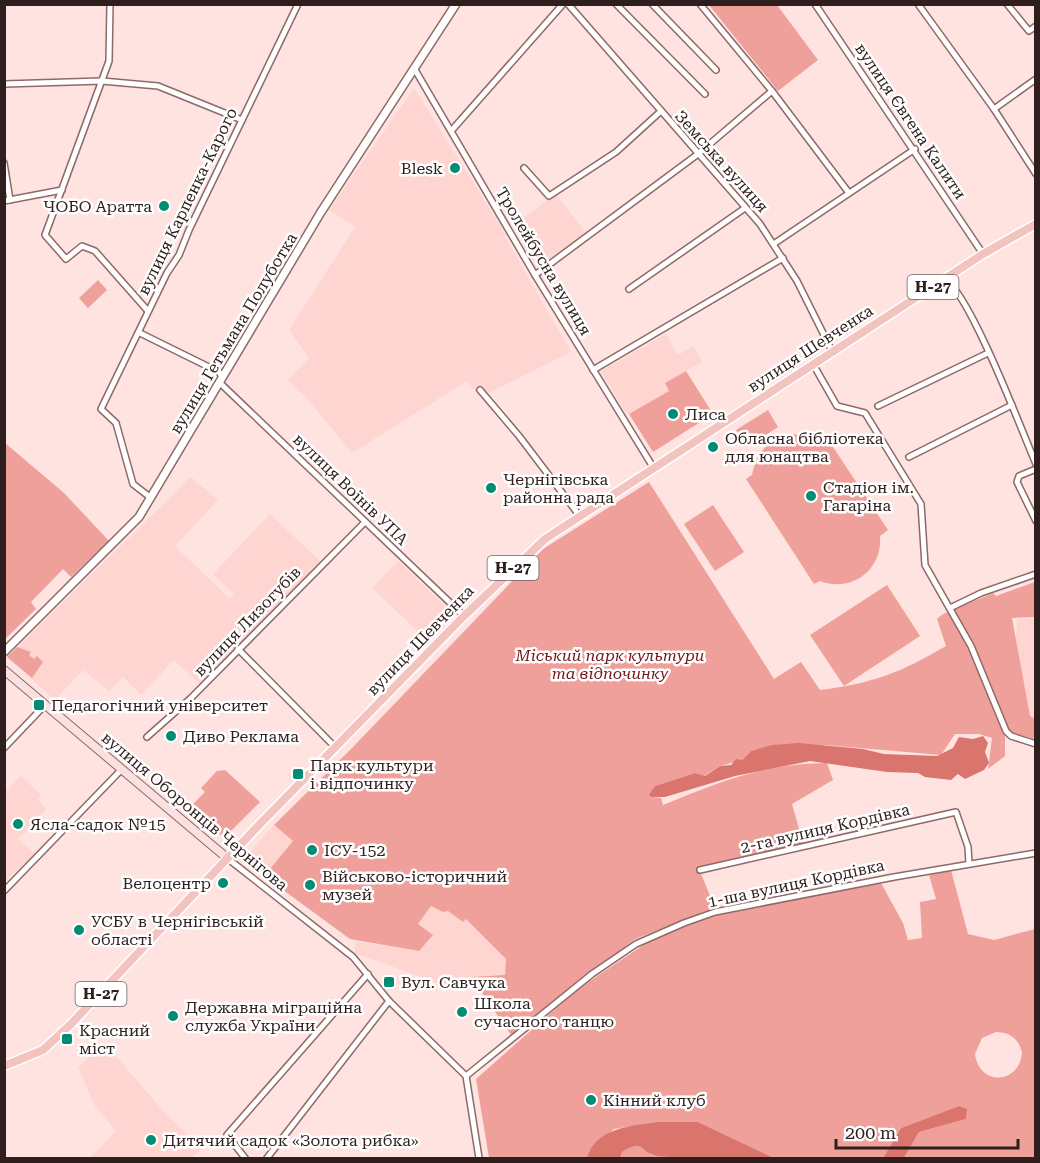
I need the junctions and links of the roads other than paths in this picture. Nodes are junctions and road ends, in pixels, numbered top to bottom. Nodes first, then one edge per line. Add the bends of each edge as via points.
1 (110, 4) edge
2 (298, 4) edge
3 (456, 4) edge
4 (563, 4) edge
5 (568, 4) edge
6 (616, 4) edge
7 (652, 4) edge
8 (700, 4) edge
9 (815, 4) edge
10 (918, 4) edge
11 (1008, 4) edge
12 (1035, 26) edge
13 (414, 68) junction
14 (716, 70) dead end
15 (1035, 79) edge
16 (102, 81) junction
17 (4, 84) edge
18 (772, 91) junction
19 (705, 94) dead end
20 (994, 109) junction
21 (660, 112) junction
22 (242, 120) junction
23 (452, 130) junction
24 (915, 149) junction
25 (698, 154) junction
26 (4, 163) edge
27 (524, 168) dead end
28 (1035, 174) edge
29 (62, 190) junction
30 (849, 193) junction
31 (7, 200) edge
32 (746, 208) junction
33 (1034, 227) edge
34 (775, 243) junction
35 (983, 254) junction
36 (783, 258) junction
37 (535, 275) junction
38 (945, 279) junction
39 (629, 289) dead end
40 (148, 311) junction
41 (140, 333) junction
42 (832, 351) junction
43 (988, 353) junction
44 (813, 363) junction
45 (593, 370) junction
46 (220, 379) junction
47 (480, 390) dead end
48 (1012, 405) junction
49 (878, 406) dead end
50 (909, 456) dead end
51 (1035, 464) edge
52 (653, 467) junction
53 (1035, 469) edge
54 (151, 498) junction
55 (579, 515) junction
56 (1035, 521) edge
57 (365, 522) junction
58 (1035, 574) edge
59 (950, 608) junction
60 (464, 616) junction
61 (237, 649) junction
62 (4, 652) edge
63 (4, 670) edge
64 (45, 705) junction
65 (147, 737) dead end
66 (1035, 744) edge
67 (4, 748) edge
68 (336, 748) junction
69 (122, 768) junction
70 (1035, 853) edge
71 (227, 858) junction
72 (969, 864) junction
73 (700, 870) dead end
74 (4, 891) edge
75 (368, 974) junction
76 (389, 1001) junction
77 (4, 1066) edge
78 (465, 1076) junction
79 (245, 1158) edge
80 (267, 1158) edge
81 (479, 1158) edge

1 - 16 street via 109,61
2 - 22 street, вулиця Карпенка-Карого
3 - 13 street, вулиця Гетьмана Полуботка
4 - 23 street
5 - 21 street, Земська вулиця
6 - 19 street
7 - 14 street
8 - 18 street
9 - 24 street, вулиця Євгена Калити
10 - 20 street
11 - 12 street via 1029,31
13 - 23 street, Тролейбусна вулиця
13 - 46 street, вулиця Гетьмана Полуботка
15 - 20 street
16 - 17 street
16 - 22 street via 158,86
16 - 29 street
18 - 25 street
18 - 30 street
20 - 28 street
21 - 25 street, Земська вулиця
21 - 27 street via 616,152 549,196
22 - 40 street, вулиця Карпенка-Карого via 179,255
23 - 37 street, Тролейбусна вулиця
24 - 30 street
24 - 35 street, вулиця Євгена Калити
25 - 32 street, Земська вулиця
25 - 37 street
26 - 31 street
29 - 31 street
29 - 40 street via 45,235 66,259 82,246 95,251
30 - 34 street
32 - 34 street, Земська вулиця
32 - 39 street
33 - 35 main road, вулиця Шевченка / Н-27
34 - 36 street, Земська вулиця
35 - 38 main road, вулиця Шевченка / Н-27
36 - 42 street, Земська вулиця
36 - 45 street
37 - 45 street, Тролейбусна вулиця
38 - 42 main road, вулиця Шевченка / Н-27
38 - 43 street via 955,285
40 - 41 street, вулиця Карпенка-Карого
41 - 46 street, вулиця Воїнів УПА via 219,372
41 - 54 street, вулиця Карпенка-Карого via 101,409 116,423 133,484
42 - 44 main road, вулиця Шевченка / Н-27
43 - 48 street
43 - 49 street
44 - 52 main road, вулиця Шевченка / Н-27
44 - 59 street via 837,406 865,413 921,504 925,564
45 - 52 street, Тролейбусна вулиця
46 - 54 street, вулиця Гетьмана Полуботка
46 - 57 street, вулиця Воїнів УПА
47 - 55 street
48 - 50 street
48 - 51 street
52 - 55 main road, вулиця Шевченка / Н-27
53 - 56 street via 1019,476 1017,482
54 - 62 street, вулиця Гетьмана Полуботка via 139,517
55 - 60 main road, вулиця Шевченка / Н-27 via 545,539
57 - 60 street, вулиця Воїнів УПА
57 - 61 street, вулиця Лизогубів
58 - 59 street
59 - 66 street via 971,646 1006,731
60 - 68 main road, вулиця Шевченка / Н-27
61 - 65 street, вулиця Лизогубів
61 - 68 street
63 - 64 main road, вулиця Оборонців Чернігова
64 - 67 street
64 - 69 main road, вулиця Оборонців Чернігова
68 - 71 main road, вулиця Шевченка / Н-27
69 - 71 main road, вулиця Оборонців Чернігова
69 - 74 street
70 - 72 street, 1-ша вулиця Кордівка
71 - 75 street, вулиця Оборонців Чернігова via 353,957
71 - 77 main road, вулиця Шевченка / Н-27 via 72,1024 43,1050
72 - 73 street, 2-га вулиця Кордівка via 968,847 956,812
72 - 78 street, 1-ша вулиця Кордівка via 715,912 636,944 578,984
75 - 76 street, вулиця Оборонців Чернігова
75 - 79 street via 227,1135
76 - 78 street, вулиця Оборонців Чернігова
76 - 80 street
78 - 81 street

